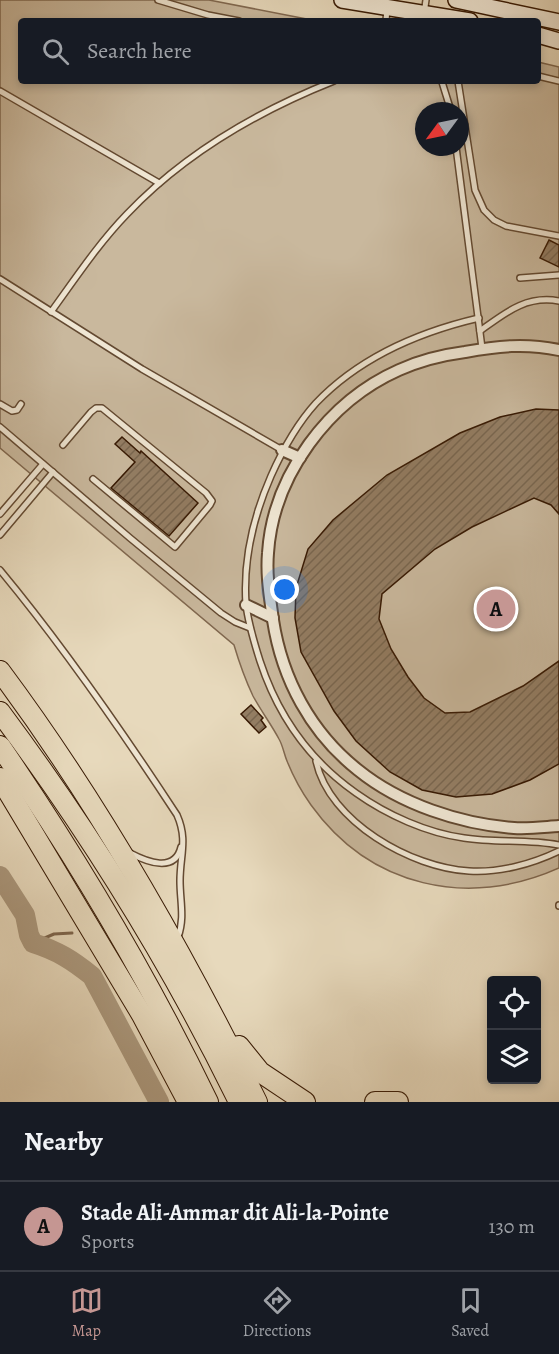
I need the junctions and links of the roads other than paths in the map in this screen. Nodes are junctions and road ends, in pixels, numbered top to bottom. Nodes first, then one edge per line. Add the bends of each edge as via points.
1 (158, 0) edge
2 (342, 0) edge
3 (456, 0) edge
4 (387, 9) edge
5 (425, 11) edge
6 (223, 18) edge
7 (456, 18) edge
8 (540, 18) edge
9 (541, 18) edge
10 (559, 22) edge
11 (541, 36) edge
12 (559, 40) edge
13 (541, 77) edge
14 (559, 81) edge
15 (327, 84) edge
16 (443, 84) edge
17 (458, 84) edge
18 (0, 91) edge
19 (448, 102) edge
20 (457, 156) edge
21 (159, 183) junction
22 (559, 236) edge
23 (559, 275) edge
24 (520, 278) dead end
25 (0, 279) edge
26 (559, 301) edge
27 (51, 312) junction
28 (479, 318) junction
29 (480, 331) junction
30 (482, 348) junction
31 (559, 350) edge
32 (0, 404) edge
33 (21, 404) dead end
34 (0, 427) edge
35 (63, 445) dead end
36 (282, 450) junction
37 (300, 458) junction
38 (44, 464) junction
39 (53, 472) junction
40 (93, 479) dead end
41 (0, 514) edge
42 (0, 535) edge
43 (0, 570) edge
44 (246, 605) junction
45 (273, 618) junction
46 (250, 628) junction
47 (0, 671) edge
48 (0, 712) edge
49 (0, 746) edge
50 (316, 761) junction
51 (0, 778) edge
52 (559, 826) edge
53 (183, 830) junction
54 (559, 845) edge
55 (116, 846) junction
56 (559, 851) edge
57 (176, 943) junction
58 (188, 1102) edge
59 (208, 1102) edge
60 (239, 1102) edge
61 (257, 1102) edge
62 (305, 1102) edge
63 (375, 1102) edge
64 (398, 1102) edge

1 - 6 lane
2 - 4 main road
3 - 8 main road
4 - 5 main road
5 - 7 main road
9 - 10 main road
11 - 12 main road
13 - 14 lane
15 - 21 lane via 239,126 191,156
16 - 19 lane
17 - 22 lane via 475,190 484,210 506,226
18 - 21 lane
20 - 28 lane
21 - 27 lane via 107,237
23 - 24 lane
25 - 27 lane
26 - 29 lane via 540,299 521,304
27 - 36 lane
28 - 29 lane
28 - 36 lane via 418,338 355,370 316,404
29 - 30 lane
30 - 31 street via 513,345
30 - 37 street via 432,358 382,378 342,408
32 - 33 lane via 12,411
34 - 38 lane
35 - 40 lane via 96,408 102,408 212,501 175,547
36 - 37 street
36 - 44 lane via 264,492 251,538
37 - 45 street via 284,488 270,535 267,566
38 - 39 lane
38 - 41 lane
39 - 42 lane
39 - 46 lane via 221,613
43 - 53 lane via 37,614 123,734
44 - 45 street
44 - 46 lane
45 - 52 street via 284,666 299,699 325,737 358,770 389,791 451,815 515,828
46 - 50 lane via 273,697
47 - 55 highway via 49,738
48 - 60 highway via 87,836 148,934
49 - 59 highway via 86,876
50 - 54 lane via 357,794 414,825 464,838
50 - 56 lane via 327,789 373,836 436,866 470,871 510,868
51 - 58 highway via 142,1015
53 - 55 lane via 181,850 168,863 141,859
53 - 57 lane via 183,914
55 - 57 highway
57 - 61 highway
57 - 62 highway via 244,1054 260,1072
63 - 64 highway

